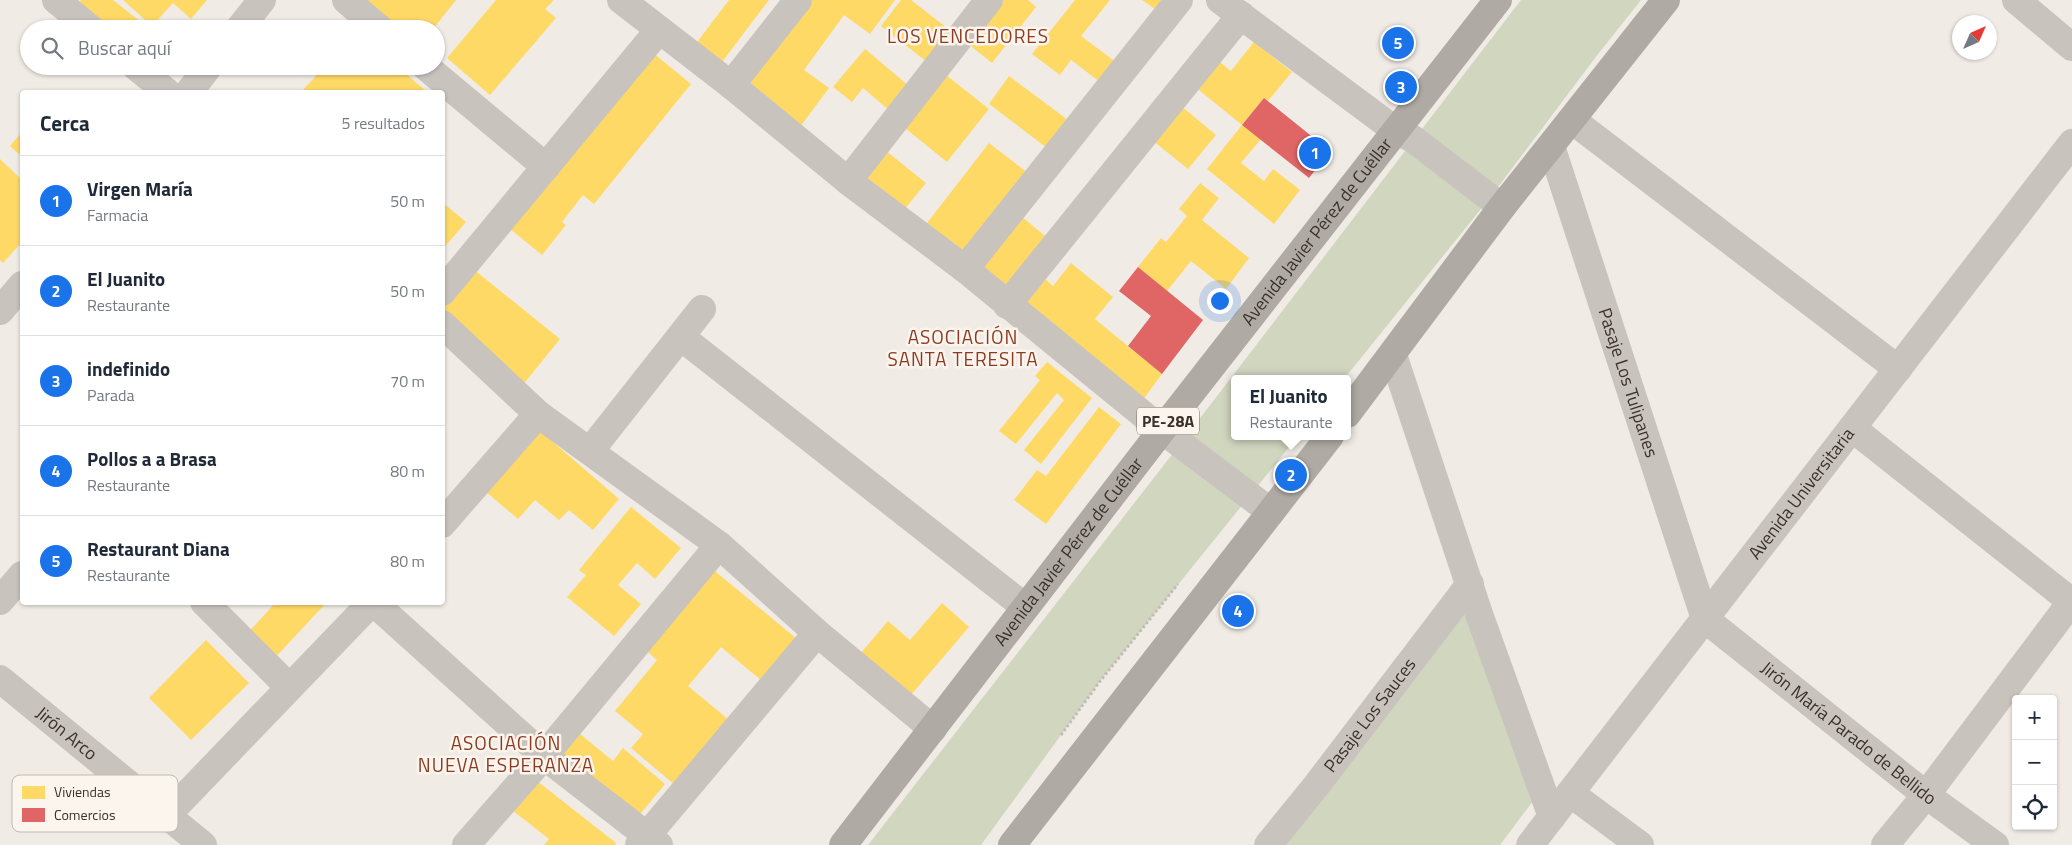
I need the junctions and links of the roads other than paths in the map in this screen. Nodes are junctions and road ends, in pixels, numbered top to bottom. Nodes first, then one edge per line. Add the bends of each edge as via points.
1 (56, 0) edge
2 (262, 0) edge
3 (346, 0) edge
4 (621, 0) edge
5 (798, 0) edge
6 (989, 0) edge
7 (1179, 0) edge
8 (1498, 0) edge
9 (1666, 0) edge
10 (2016, 0) edge
11 (1228, 5) edge
12 (79, 20) edge
13 (246, 20) edge
14 (369, 20) edge
15 (659, 30) junction
16 (2072, 47) edge
17 (146, 75) edge
18 (202, 75) edge
19 (436, 75) edge
20 (732, 85) junction
21 (165, 90) edge
22 (191, 90) edge
23 (1572, 120) junction
24 (1395, 130) junction
25 (2072, 144) edge
26 (1551, 146) junction
27 (546, 167) junction
28 (848, 181) junction
29 (1502, 208) junction
30 (965, 269) junction
31 (20, 287) edge
32 (445, 288) edge
33 (1007, 305) junction
34 (702, 309) dead end
35 (0, 311) edge
36 (445, 327) edge
37 (681, 337) junction
38 (1393, 355) junction
39 (1898, 368) junction
40 (1351, 409) edge
41 (538, 414) junction
42 (1852, 428) junction
43 (1162, 430) junction
44 (1327, 440) edge
45 (590, 451) junction
46 (1271, 512) junction
47 (445, 521) edge
48 (720, 546) junction
49 (20, 577) edge
50 (1470, 584) junction
51 (0, 601) edge
52 (2072, 601) edge
53 (207, 605) edge
54 (370, 605) edge
55 (376, 605) edge
56 (1025, 607) junction
57 (1705, 619) junction
58 (817, 633) junction
59 (0, 679) edge
60 (289, 687) junction
61 (933, 729) junction
62 (544, 756) junction
63 (119, 775) edge
64 (1570, 793) junction
65 (1926, 795) junction
66 (178, 804) edge
67 (1552, 817) junction
68 (178, 823) edge
69 (648, 842) edge
70 (203, 845) edge
71 (466, 845) edge
72 (843, 845) edge
73 (1012, 845) edge
74 (1268, 845) edge
75 (1530, 845) edge
76 (1640, 845) edge
77 (1886, 845) edge
78 (1995, 845) edge

1 - 12 street
2 - 13 street
3 - 14 street
4 - 15 street
5 - 20 street
6 - 28 street
7 - 30 street
8 - 24 highway, Avenida Javier Pérez de Cuéllar / PE-28A
9 - 23 highway
10 - 16 street
11 - 24 street
11 - 33 street
15 - 20 street
15 - 27 street
17 - 21 street
18 - 22 street
19 - 27 street
20 - 28 street
23 - 26 highway
23 - 39 street
24 - 29 street via 1413,139
24 - 43 highway, Avenida Javier Pérez de Cuéllar / PE-28A
25 - 39 street, Avenida Universitaria
26 - 29 highway
26 - 57 street, Pasaje Los Tulipanes
27 - 32 street
28 - 30 street
29 - 38 highway
30 - 33 street
31 - 35 street
33 - 43 street
34 - 37 street
36 - 41 street
37 - 45 street
37 - 56 street
38 - 40 highway
38 - 50 street
39 - 42 street, Avenida Universitaria
41 - 45 street
41 - 47 street
42 - 52 street
42 - 57 street, Avenida Universitaria
43 - 46 street
43 - 56 highway, Avenida Javier Pérez de Cuéllar / PE-28A
44 - 46 highway
45 - 48 street
46 - 73 highway
48 - 58 street
48 - 62 street
49 - 51 street
50 - 67 street
50 - 74 street, Pasaje Los Sauces
52 - 65 street
53 - 60 street
54 - 60 street
55 - 62 street
56 - 61 highway, Avenida Javier Pérez de Cuéllar / PE-28A
57 - 64 street, Avenida Universitaria
57 - 65 street, Jirón María Parado de Bellido
58 - 61 street
58 - 69 street
59 - 63 street, Jirón Arco
60 - 66 street
61 - 72 highway, Avenida Javier Pérez de Cuéllar / PE-28A
62 - 69 street
62 - 71 street
64 - 67 street, Avenida Universitaria
64 - 76 street
65 - 77 street
65 - 78 street, Jirón María Parado de Bellido
67 - 75 street, Avenida Universitaria
68 - 70 street, Jirón Arco

